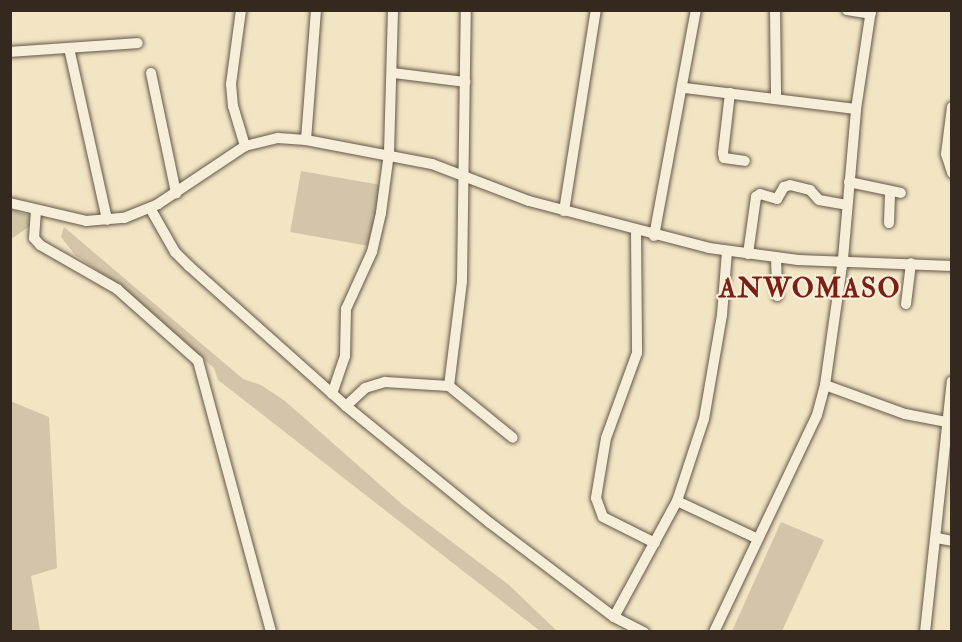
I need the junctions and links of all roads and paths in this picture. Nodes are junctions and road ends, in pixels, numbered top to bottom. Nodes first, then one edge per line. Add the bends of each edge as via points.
1 (241, 10) edge
2 (316, 10) edge
3 (393, 10) edge
4 (466, 10) edge
5 (596, 10) edge
6 (696, 10) edge
7 (775, 10) edge
8 (847, 10) edge
9 (871, 12) edge
10 (138, 43) dead end
11 (69, 48) junction
12 (10, 52) edge
13 (151, 73) dead end
14 (393, 73) junction
15 (465, 82) junction
16 (685, 88) junction
17 (730, 93) junction
18 (776, 98) junction
19 (951, 107) edge
20 (855, 109) junction
21 (306, 140) junction
22 (245, 146) junction
23 (389, 153) junction
24 (745, 161) dead end
25 (951, 173) edge
26 (462, 174) junction
27 (849, 182) junction
28 (890, 192) junction
29 (176, 193) junction
30 (901, 193) dead end
31 (10, 202) edge
32 (847, 205) junction
33 (150, 208) junction
34 (36, 210) junction
35 (564, 211) junction
36 (108, 220) junction
37 (889, 223) dead end
38 (636, 231) junction
39 (654, 236) junction
40 (726, 251) junction
41 (748, 254) junction
42 (776, 258) junction
43 (843, 259) junction
44 (911, 263) junction
45 (951, 266) edge
46 (777, 296) dead end
47 (906, 304) dead end
48 (951, 381) edge
49 (825, 385) junction
50 (449, 386) junction
51 (332, 393) junction
52 (346, 406) junction
53 (947, 422) junction
54 (513, 438) dead end
55 (948, 456) edge
56 (677, 501) junction
57 (937, 538) junction
58 (758, 539) junction
59 (951, 541) edge
60 (655, 543) junction
61 (614, 617) junction
62 (271, 632) edge
63 (644, 632) edge
64 (714, 632) edge
65 (925, 632) edge

1 - 22 street via 231,84
2 - 21 street
3 - 14 street
4 - 15 street
5 - 35 street
6 - 16 street
7 - 18 street
8 - 9 street
9 - 20 street
10 - 11 street
11 - 12 street
11 - 36 street
13 - 29 street
14 - 15 street
14 - 23 street
15 - 26 street
16 - 17 street
16 - 39 street
17 - 18 street
17 - 24 street via 724,158
18 - 20 street
19 - 25 street via 946,154
20 - 27 street
21 - 22 street via 278,138
21 - 23 street
22 - 29 street
23 - 26 street
23 - 51 street via 372,252 346,309 345,356
26 - 35 street
26 - 50 street via 462,281
27 - 28 street
27 - 32 street
28 - 30 street
28 - 37 street
29 - 33 street
31 - 34 street
32 - 41 street via 819,200 810,189 790,185 784,187 777,199 760,194 756,197
32 - 43 street
33 - 36 street
33 - 51 street via 175,252
34 - 36 street via 86,221
34 - 62 street via 33,238 40,246 117,289 198,361
35 - 38 street
38 - 39 street
38 - 60 street via 637,353 606,438 596,498 603,517
39 - 40 street
40 - 41 street
40 - 56 street via 722,315 704,419
41 - 42 street
42 - 43 street
42 - 46 street
43 - 44 street
43 - 49 street
44 - 45 street
44 - 47 street
48 - 53 street
49 - 53 street via 905,414
49 - 58 street via 817,415
50 - 52 street via 385,382 365,388
50 - 54 street
51 - 52 street
52 - 61 street
53 - 55 street
55 - 57 street
56 - 58 street
56 - 60 street
57 - 59 street
57 - 65 street
58 - 64 street
60 - 61 street
61 - 63 street

